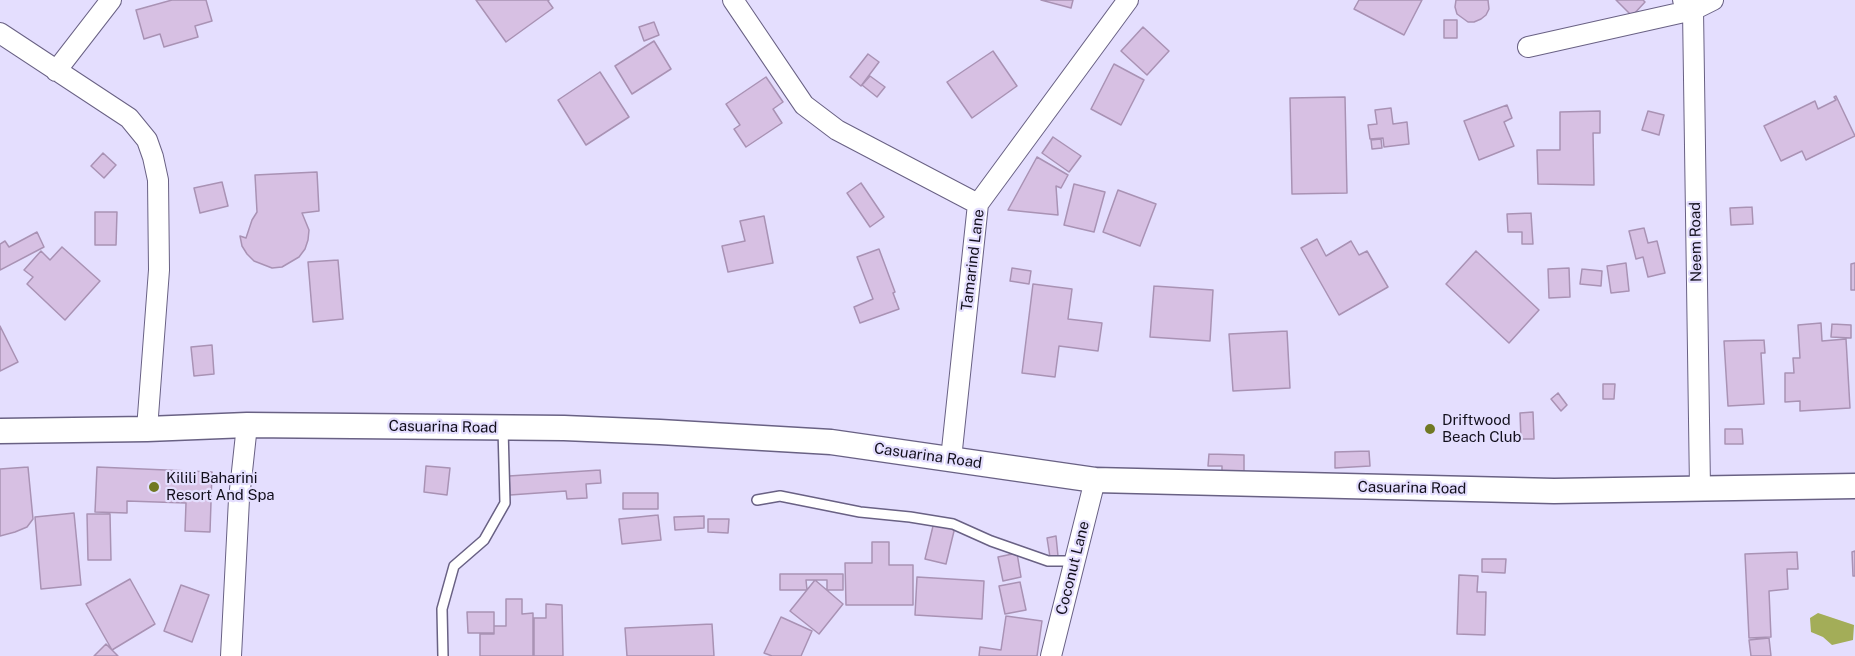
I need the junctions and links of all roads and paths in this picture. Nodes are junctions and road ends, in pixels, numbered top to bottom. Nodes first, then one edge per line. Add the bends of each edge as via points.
1 (111, 0) edge
2 (733, 0) edge
3 (1128, 0) edge
4 (1713, 0) edge
5 (1688, 5) edge
6 (0, 33) edge
7 (1527, 47) dead end
8 (56, 71) junction
9 (978, 204) junction
10 (247, 424) junction
11 (503, 428) junction
12 (147, 429) junction
13 (0, 431) edge
14 (951, 459) junction
15 (1095, 480) junction
16 (1855, 486) edge
17 (1700, 488) junction
18 (758, 500) dead end
19 (1074, 561) junction
20 (231, 656) edge
21 (443, 656) edge
22 (1051, 656) edge

1 - 8 street
2 - 9 street via 804,105 837,130
3 - 9 street, Tamarind Lane
4 - 5 street
5 - 7 street
5 - 17 street, Neem Road
6 - 8 street
8 - 12 street via 129,118 147,140 153,157 158,180 159,270
9 - 14 street, Tamarind Lane
10 - 11 street, Casuarina Road
10 - 12 street, Casuarina Road
10 - 20 street
11 - 14 street, Casuarina Road via 831,442
11 - 21 lane via 505,503 484,540 454,566 442,609
12 - 13 street, Casuarina Road
14 - 15 street, Casuarina Road
15 - 17 street, Casuarina Road via 1554,491
15 - 19 street, Coconut Lane
16 - 17 street, Casuarina Road
18 - 19 lane via 780,496 860,512 953,524 1048,561
19 - 22 street, Coconut Lane

